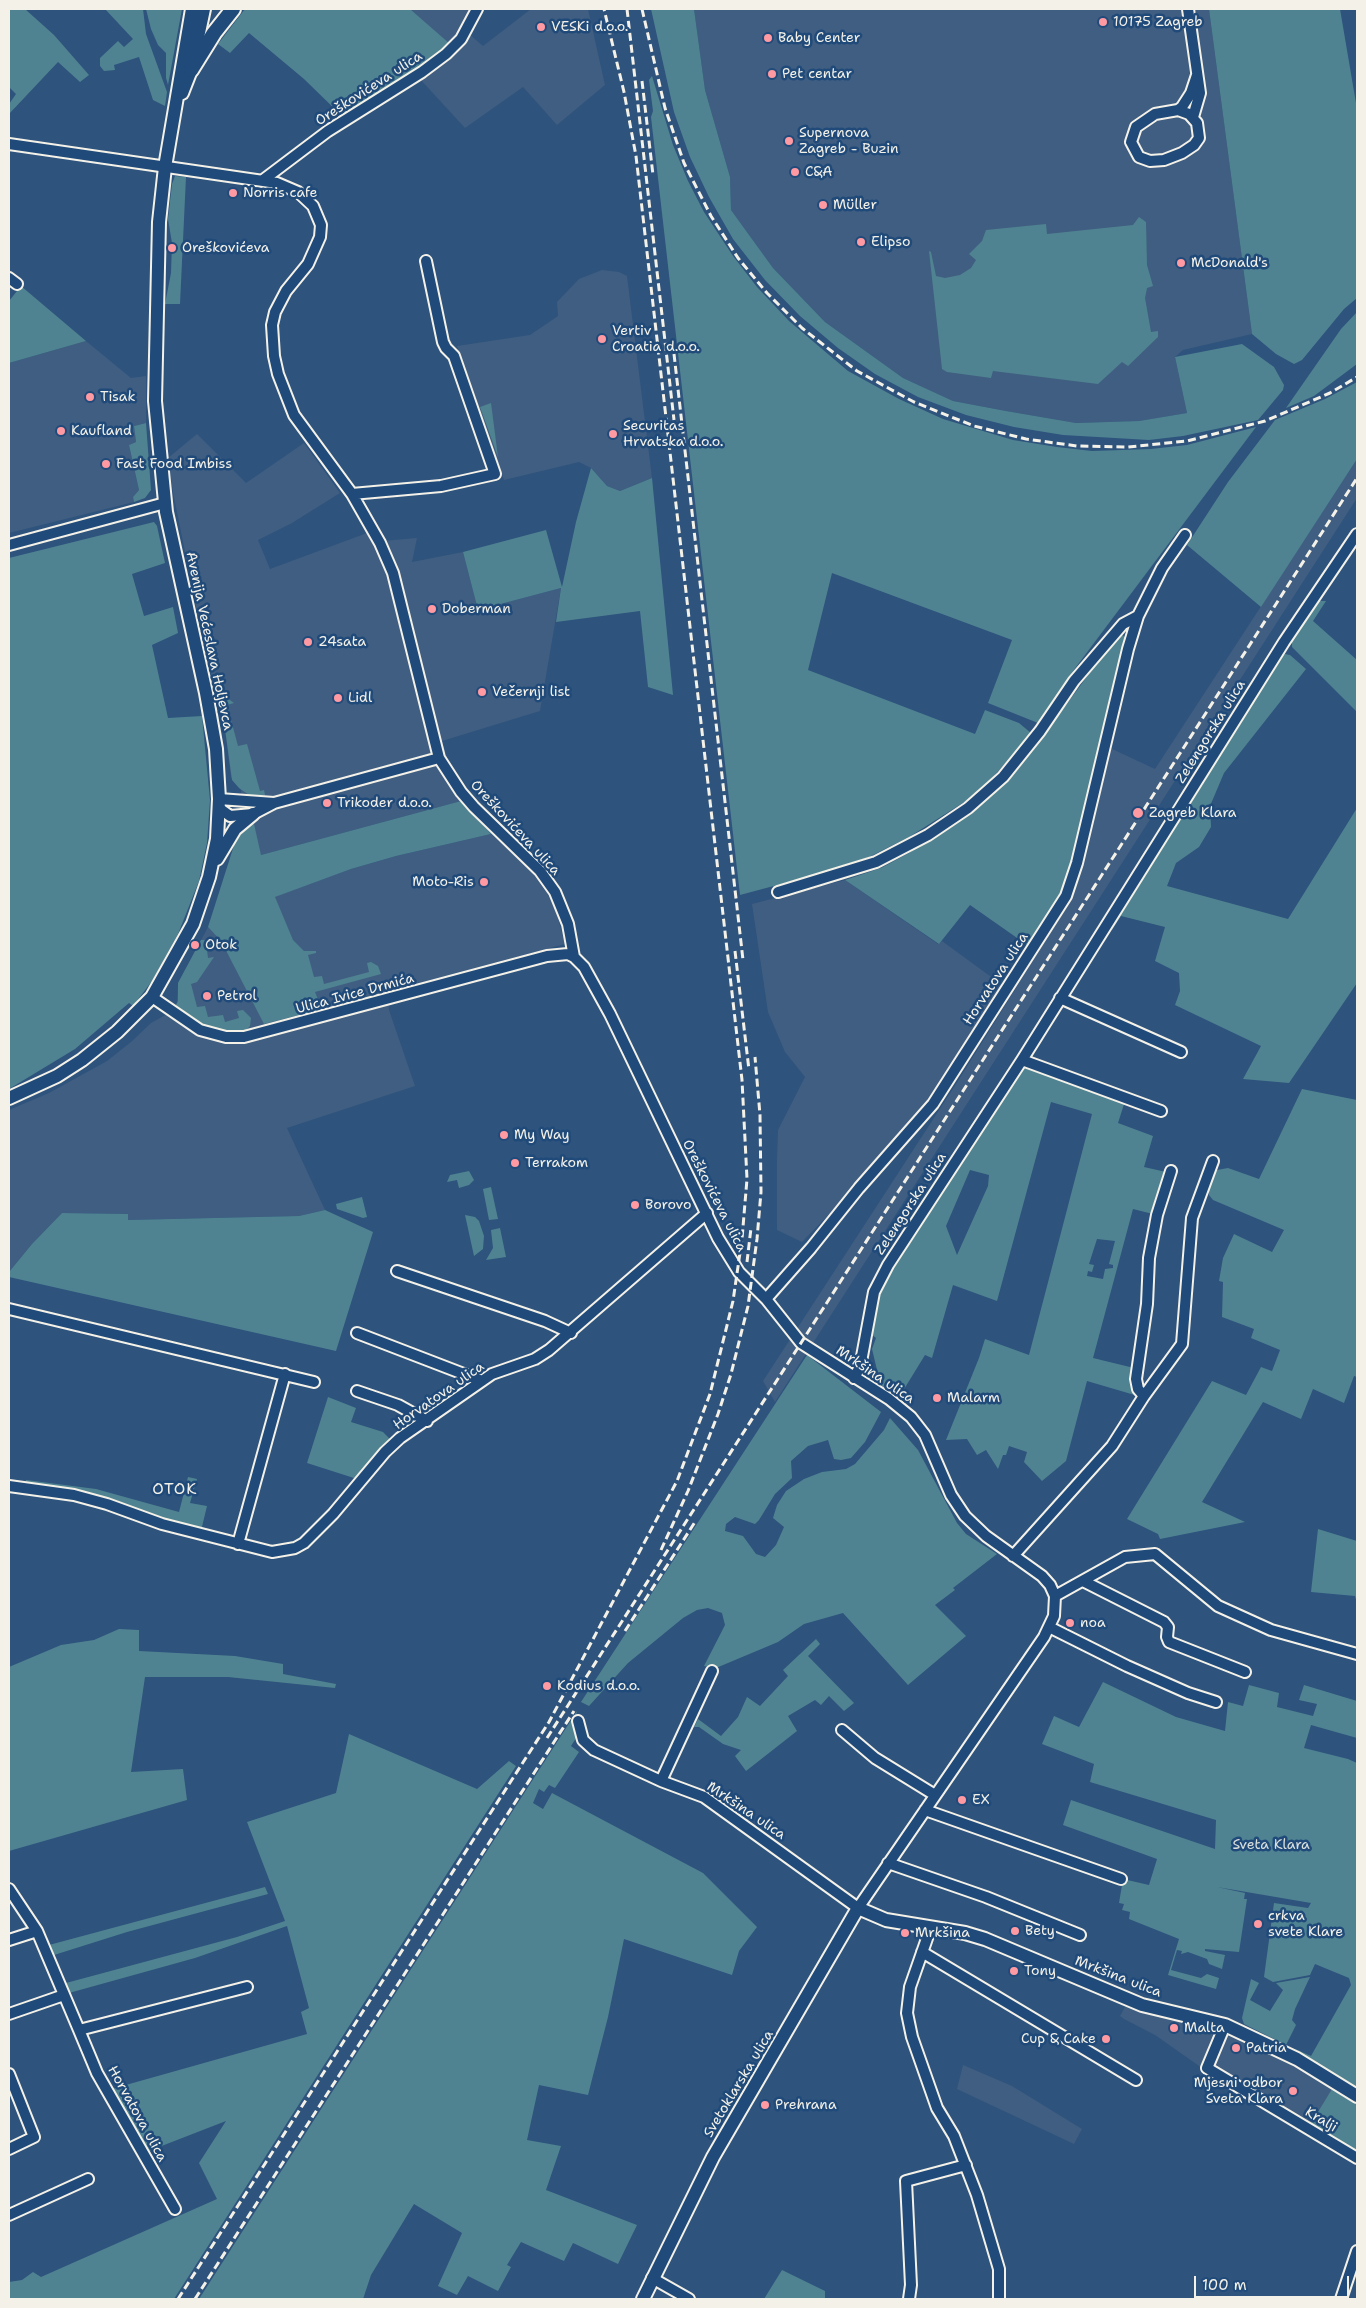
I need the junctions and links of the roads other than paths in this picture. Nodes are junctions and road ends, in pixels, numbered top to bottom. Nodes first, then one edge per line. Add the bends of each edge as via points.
1 (192, 9) edge
2 (204, 9) edge
3 (233, 9) edge
4 (477, 9) edge
5 (1188, 9) edge
6 (191, 70) junction
7 (1197, 75) junction
8 (177, 103) junction
9 (1178, 110) junction
10 (1193, 118) junction
11 (9, 144) edge
12 (165, 167) junction
13 (264, 180) junction
14 (426, 261) dead end
15 (352, 494) junction
16 (165, 503) junction
17 (1357, 534) edge
18 (1185, 535) dead end
19 (9, 545) edge
20 (1138, 616) junction
21 (439, 758) junction
22 (219, 803) junction
23 (274, 803) junction
24 (253, 814) junction
25 (210, 872) junction
26 (778, 892) dead end
27 (574, 957) junction
28 (152, 997) junction
29 (1060, 998) junction
30 (1181, 1052) dead end
31 (1022, 1060) junction
32 (9, 1098) edge
33 (1161, 1111) dead end
34 (1213, 1161) dead end
35 (1170, 1171) dead end
36 (706, 1213) junction
37 (396, 1271) dead end
38 (766, 1300) junction
39 (9, 1309) edge
40 (357, 1333) dead end
41 (571, 1333) junction
42 (802, 1343) joint
43 (285, 1374) junction
44 (854, 1378) junction
45 (482, 1381) junction
46 (314, 1382) dead end
47 (357, 1391) dead end
48 (1144, 1396) junction
49 (427, 1421) junction
50 (9, 1486) edge
51 (238, 1544) junction
52 (1013, 1556) junction
53 (1083, 1580) junction
54 (1055, 1596) junction
55 (1049, 1626) junction
56 (1357, 1654) edge
57 (712, 1671) dead end
58 (1245, 1672) dead end
59 (1216, 1702) dead end
60 (578, 1721) dead end
61 (842, 1730) dead end
62 (661, 1781) junction
63 (935, 1796) junction
64 (925, 1810) junction
65 (888, 1863) junction
66 (1120, 1879) dead end
67 (9, 1890) edge
68 (858, 1908) junction
69 (931, 1927) junction
70 (37, 1931) junction
71 (1080, 1935) dead end
72 (9, 1940) edge
73 (922, 1952) junction
74 (247, 1987) dead end
75 (64, 1995) junction
76 (9, 2014) edge
77 (1225, 2025) junction
78 (79, 2030) junction
79 (9, 2074) edge
80 (1136, 2080) dead end
81 (1357, 2096) edge
82 (9, 2149) edge
83 (1357, 2158) edge
84 (966, 2165) junction
85 (88, 2179) dead end
86 (175, 2209) dead end
87 (9, 2215) edge
88 (1357, 2252) edge
89 (652, 2278) junction
90 (643, 2299) edge
91 (689, 2299) edge
92 (909, 2299) edge
93 (999, 2299) edge
94 (1341, 2299) edge

1 - 8 street, Avenija Većeslava Holjevca
2 - 6 street, Avenija Većeslava Holjevca
3 - 6 main road
4 - 13 street, Oreškovićeva ulica via 461,39 446,54 328,131
5 - 7 street
6 - 8 street, Avenija Većeslava Holjevca
7 - 9 street via 1191,94
7 - 10 street via 1200,93
8 - 12 street, Avenija Većeslava Holjevca
9 - 10 street
9 - 10 street via 1155,114 1136,127 1131,142 1139,157 1150,161 1164,160 1188,150 1198,138 1199,130
11 - 12 street, Oreškovićeva ulica
12 - 13 street, Oreškovićeva ulica
12 - 16 street, Avenija Većeslava Holjevca via 157,246 154,361
13 - 15 street, Oreškovićeva ulica via 289,187 306,198 321,224 315,252 275,312 272,342 278,374 294,415
14 - 15 street via 443,342 454,356 495,474 441,486
15 - 21 street, Oreškovićeva ulica via 393,573
16 - 19 street
16 - 22 street, Avenija Većeslava Holjevca via 206,692 216,749
17 - 29 street, Zelengorska ulica via 1284,642
18 - 20 street, Horvatova ulica via 1162,568
20 - 26 street, Horvatova ulica via 1124,624 1074,681 1009,769 968,808 928,835 876,862
20 - 38 street, Horvatova ulica via 1066,896 933,1104
21 - 23 street
21 - 27 street, Oreškovićeva ulica via 474,807 549,882 568,924
22 - 23 street
22 - 24 street via 230,816
22 - 25 street, Avenija Većeslava Holjevca via 217,839
23 - 24 street
24 - 25 street via 234,830
25 - 28 street, Avenija Većeslava Holjevca via 193,924
27 - 28 street, Ulica Ivice Drmića via 559,954 538,958 244,1037 226,1037 200,1030
27 - 36 street, Oreškovićeva ulica via 584,967 610,1014
28 - 32 street, Avenija Većeslava Holjevca via 117,1032 82,1060 57,1076
29 - 30 street
29 - 31 street, Zelengorska ulica
31 - 33 street
31 - 44 street, Zelengorska ulica via 888,1265 874,1292 860,1367
34 - 48 street via 1192,1218 1182,1344
35 - 48 street via 1150,1249 1147,1304 1136,1379
36 - 38 street, Oreškovićeva ulica via 738,1272
36 - 41 street, Horvatova ulica
37 - 41 street via 545,1321
38 - 42 street, Oreškovićeva ulica
39 - 43 street
40 - 45 street
41 - 45 street, Horvatova ulica via 535,1359 509,1366
42 - 44 street, Mrkšina ulica
43 - 46 street
43 - 51 street
44 - 52 street, Mrkšina ulica via 889,1399 916,1423 925,1435 951,1495 965,1516
45 - 49 street, Horvatova ulica
47 - 49 street via 398,1405
48 - 52 street via 1112,1446
49 - 51 street, Horvatova ulica via 385,1452 304,1543 272,1552
50 - 51 street, Horvatova ulica via 74,1495 162,1524
52 - 54 street, Mrkšina ulica via 1042,1576
53 - 54 street
53 - 56 street via 1125,1557 1155,1554 1218,1606 1271,1630
53 - 58 street via 1164,1622 1168,1627 1169,1642
54 - 55 street via 1055,1610
55 - 59 street via 1127,1666
55 - 63 street
57 - 62 street
60 - 62 street, Mrkšina ulica via 581,1735 589,1747
61 - 63 street via 875,1758
62 - 68 street, Mrkšina ulica via 704,1797
63 - 64 street
64 - 65 street
64 - 66 street
65 - 68 street
65 - 71 street, Mrkšina ulica via 986,1897
67 - 70 street, Horvatova ulica
68 - 69 street, Mrkšina ulica via 886,1920
68 - 89 street, Svetoklarska ulica via 713,2157
69 - 73 street
69 - 77 street, Mrkšina ulica via 985,1939 1142,2004
70 - 72 street
70 - 75 street, Horvatova ulica
73 - 80 street
73 - 84 street via 910,1987 907,2013 912,2038 937,2108
74 - 78 street
75 - 76 street
75 - 78 street, Horvatova ulica
77 - 81 street, Mrkšina ulica via 1297,2058
77 - 83 street, Kralji via 1207,2068
78 - 86 street, Horvatova ulica via 97,2073
79 - 82 street via 34,2137
84 - 92 street via 906,2181
84 - 93 street via 999,2269
85 - 87 street
88 - 94 street
89 - 90 street, Svetoklarska ulica
89 - 91 street

